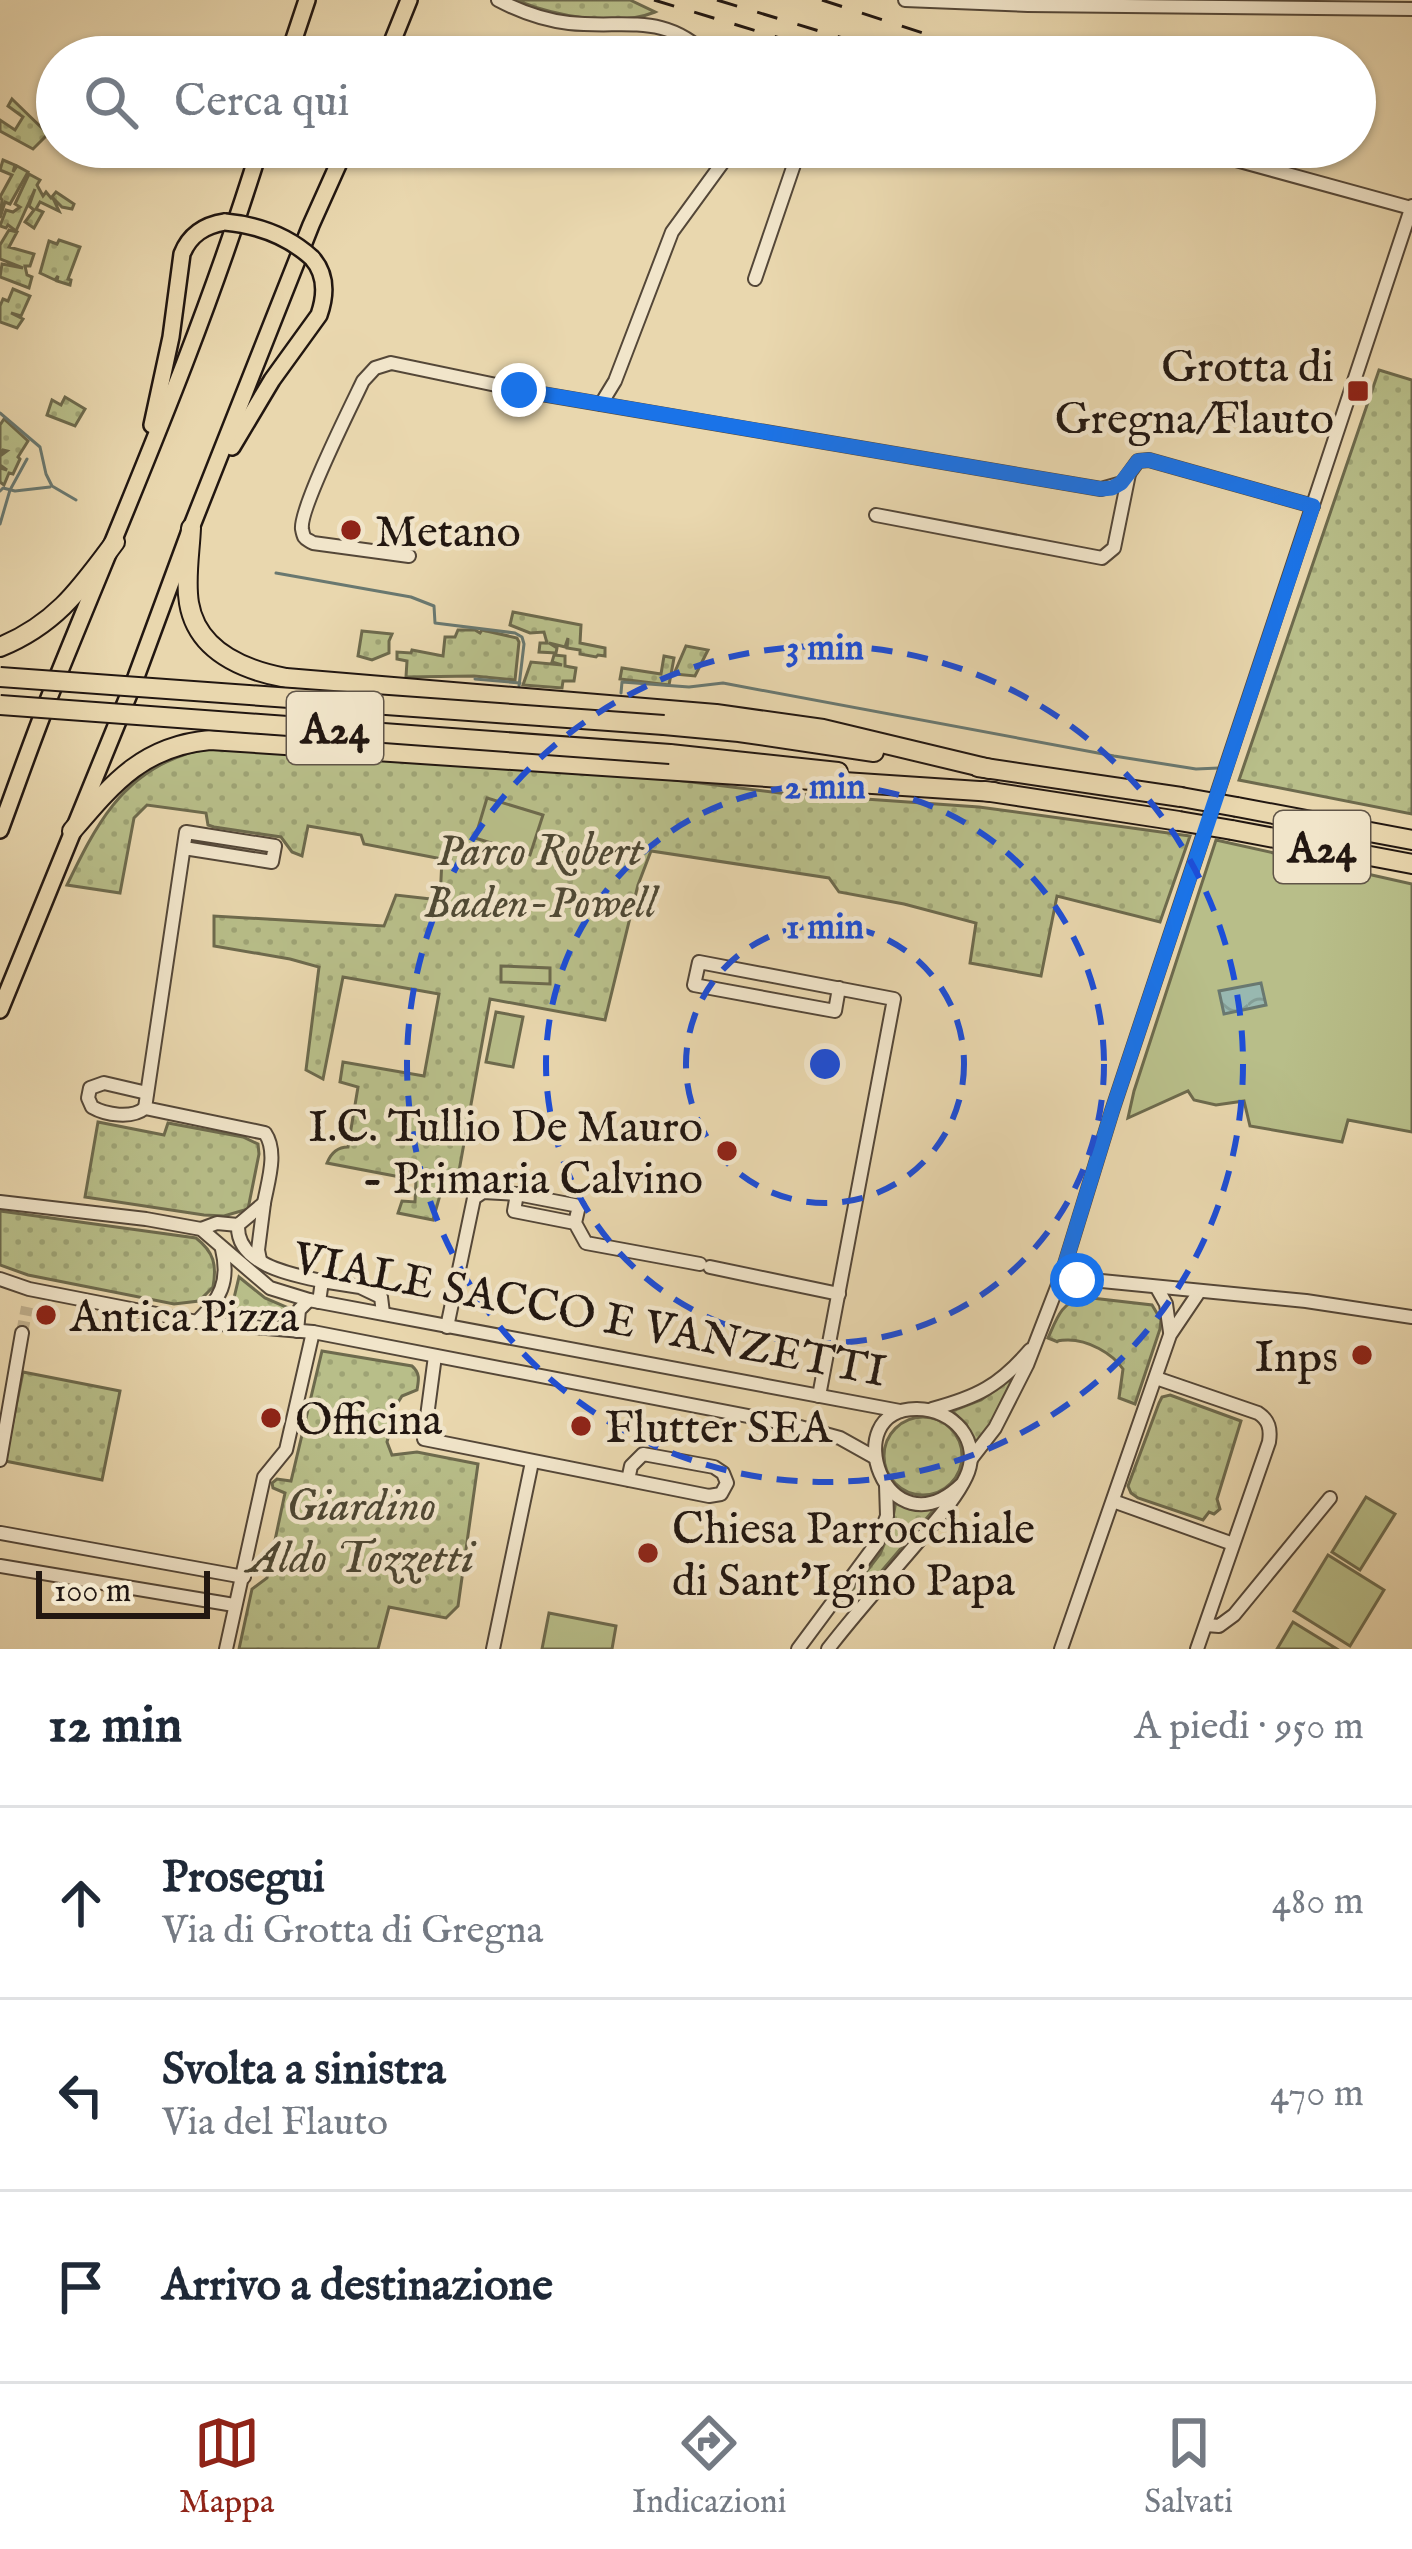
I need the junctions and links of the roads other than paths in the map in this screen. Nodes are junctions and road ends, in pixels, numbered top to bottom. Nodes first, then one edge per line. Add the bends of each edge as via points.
1 (307, 0) edge
2 (409, 0) edge
3 (498, 0) edge
4 (905, 0) edge
5 (1196, 3) edge
6 (1412, 9) edge
7 (295, 36) edge
8 (395, 36) edge
9 (683, 36) edge
10 (253, 168) edge
11 (337, 168) edge
12 (719, 168) edge
13 (793, 168) edge
14 (1271, 168) edge
15 (1412, 207) edge
16 (1395, 254) junction
17 (1412, 255) edge
18 (755, 279) dead end
19 (601, 404) junction
20 (1130, 473) junction
21 (136, 483) junction
22 (209, 485) junction
23 (1313, 506) junction
24 (876, 515) dead end
25 (191, 528) junction
26 (115, 542) junction
27 (409, 556) dead end
28 (0, 647) edge
29 (0, 677) edge
30 (0, 706) edge
31 (990, 769) junction
32 (994, 792) junction
33 (0, 830) edge
34 (72, 831) junction
35 (1412, 840) edge
36 (184, 848) junction
37 (1412, 864) edge
38 (839, 988) junction
39 (0, 1010) edge
40 (0, 1202) edge
41 (264, 1203) junction
42 (241, 1224) junction
43 (201, 1229) junction
44 (261, 1233) junction
45 (220, 1245) junction
46 (260, 1259) junction
47 (1061, 1277) junction
48 (0, 1279) edge
49 (322, 1281) junction
50 (1157, 1288) junction
51 (29, 1289) junction
52 (1199, 1292) junction
53 (839, 1294) junction
54 (314, 1300) junction
55 (27, 1306) tunnel mouth
56 (382, 1312) junction
57 (1412, 1317) edge
58 (197, 1322) junction
59 (447, 1327) junction
60 (297, 1331) junction
61 (313, 1332) junction
62 (22, 1334) tunnel mouth
63 (1170, 1335) junction
64 (1036, 1342) junction
65 (435, 1356) junction
66 (634, 1362) junction
67 (1156, 1378) junction
68 (628, 1392) junction
69 (819, 1396) junction
70 (931, 1410) junction
71 (900, 1411) junction
72 (874, 1456) junction
73 (971, 1459) junction
74 (0, 1460) edge
75 (532, 1462) junction
76 (628, 1480) junction
77 (885, 1484) junction
78 (962, 1484) junction
79 (1330, 1498) dead end
80 (1113, 1501) junction
81 (2, 1533) edge
82 (1234, 1544) junction
83 (0, 1566) edge
84 (244, 1577) junction
85 (234, 1604) junction
86 (830, 1609) junction
87 (848, 1623) junction
88 (1206, 1625) junction
89 (226, 1649) edge
90 (493, 1649) edge
91 (798, 1649) edge
92 (829, 1649) edge
93 (1061, 1649) edge
94 (1197, 1649) edge

1 - 7 main road
2 - 8 main road
3 - 9 street via 565,23 655,25
4 - 5 street
5 - 6 street
10 - 21 main road
11 - 22 main road
12 - 19 street via 672,232
13 - 18 street
14 - 15 street
15 - 16 street
16 - 17 street
16 - 23 street
19 - 20 street via 1101,489
19 - 27 street via 395,364 372,370 302,532 313,543
20 - 23 street via 1149,460
20 - 24 street via 1114,548 1102,558
21 - 22 main road, bridge via 185,245 225,221 296,244 322,271 325,287 319,315
21 - 26 main road
22 - 25 main road
23 - 47 street
25 - 31 highway via 195,622 218,651 262,674 760,719
25 - 34 main road
26 - 28 highway via 65,607
26 - 33 main road
29 - 31 highway, A24, bridge via 664,725
30 - 32 highway, A24, bridge via 670,754
31 - 35 highway, A24, bridge
32 - 34 highway via 210,740 141,761
32 - 37 highway, A24, bridge
34 - 39 main road
36 - 36 street via 186,832 275,846 272,862
36 - 41 street via 146,1100 266,1133 272,1152
38 - 38 street via 699,962 694,985 835,1011
38 - 53 street via 894,999
40 - 43 street
41 - 42 street
41 - 44 street
42 - 43 street
42 - 44 street
42 - 46 street via 241,1242
43 - 45 street, VIALE SACCO E VANZETTI
44 - 46 street
45 - 54 street, VIALE SACCO E VANZETTI via 270,1288
45 - 58 street via 222,1292
46 - 49 street, VIALE SACCO E VANZETTI
47 - 50 street
47 - 64 street
48 - 51 street, VIALE SACCO E VANZETTI
49 - 54 street
49 - 56 street, VIALE SACCO E VANZETTI via 369,1290 381,1297
50 - 52 street
50 - 63 street
51 - 55 street
51 - 58 street, VIALE SACCO E VANZETTI
52 - 57 street
52 - 63 street
53 - 59 street via 586,1243 575,1223 579,1206 483,1192 474,1198
53 - 69 street
54 - 56 street, VIALE SACCO E VANZETTI
54 - 60 street via 298,1310
56 - 59 street, VIALE SACCO E VANZETTI
58 - 60 street, VIALE SACCO E VANZETTI
59 - 66 street, VIALE SACCO E VANZETTI
60 - 61 street, VIALE SACCO E VANZETTI
61 - 65 street, VIALE SACCO E VANZETTI
61 - 84 street via 286,1450 264,1477
62 - 74 street
63 - 67 street
64 - 70 street via 991,1388
64 - 73 street
65 - 68 street, VIALE SACCO E VANZETTI
65 - 75 street via 424,1439
66 - 68 street
66 - 69 street, VIALE SACCO E VANZETTI
67 - 80 street
67 - 82 street via 1267,1420 1269,1442
68 - 72 street, VIALE SACCO E VANZETTI via 825,1432
69 - 71 street, VIALE SACCO E VANZETTI
70 - 71 street
70 - 73 street via 960,1427
71 - 72 street via 881,1428
72 - 77 street
73 - 78 street
75 - 76 street
75 - 90 street
76 - 76 street via 713,1496 727,1484 714,1467 643,1454
77 - 78 street via 925,1504
77 - 86 street via 883,1529
78 - 87 street
79 - 88 street via 1234,1616
80 - 82 street
80 - 93 street
81 - 84 street
82 - 88 street
83 - 85 street
84 - 85 street
85 - 89 street
86 - 87 street
86 - 91 street
87 - 92 street
88 - 94 street

